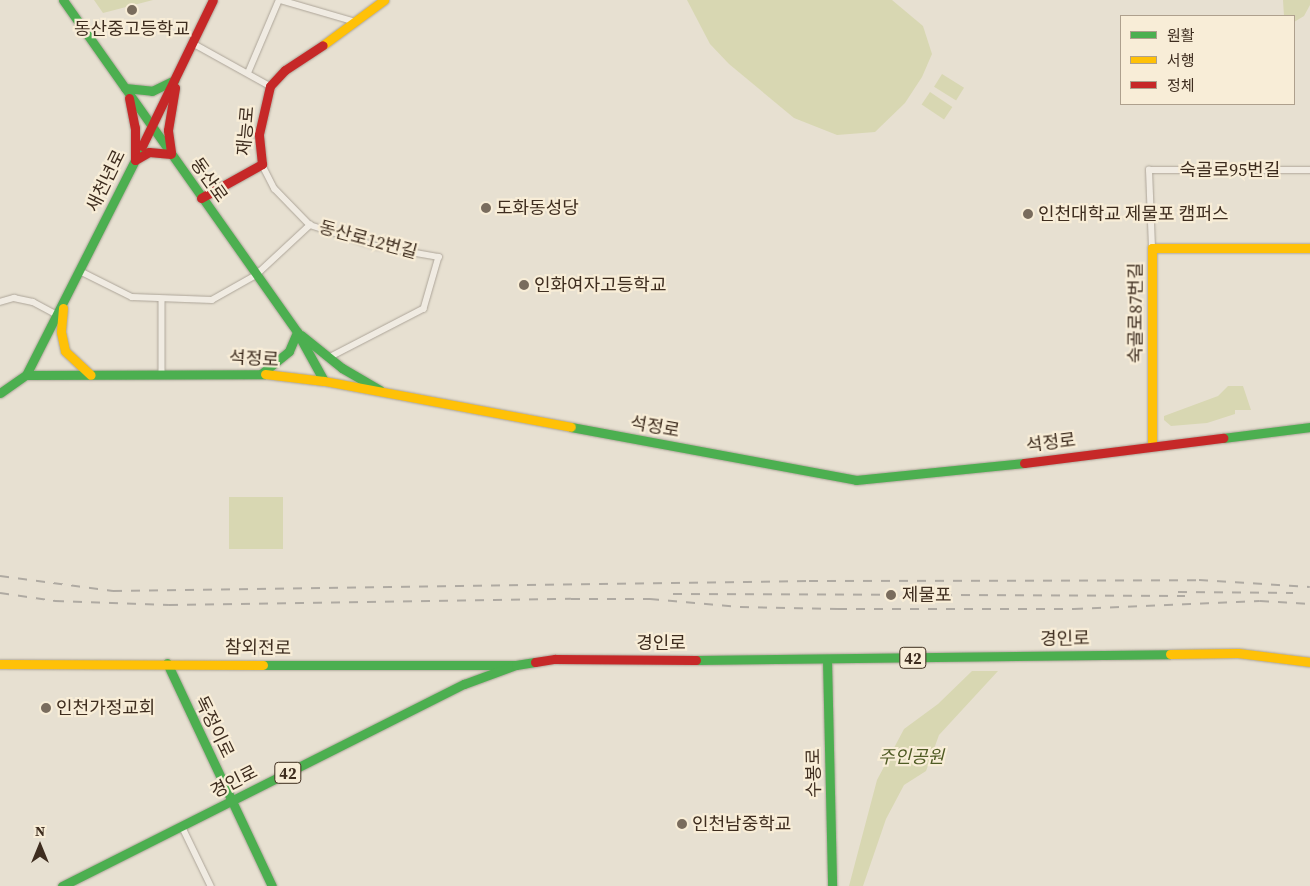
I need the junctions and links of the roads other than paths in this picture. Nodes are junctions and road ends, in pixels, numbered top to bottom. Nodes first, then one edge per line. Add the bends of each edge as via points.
1 (63, 0) edge
2 (213, 0) edge
3 (279, 0) edge
4 (384, 0) edge
5 (356, 22) junction
6 (194, 44) junction
7 (248, 73) junction
8 (177, 78) junction
9 (270, 86) junction
10 (126, 91) junction
11 (152, 127) junction
12 (171, 154) junction
13 (135, 160) junction
14 (262, 164) junction
15 (1310, 170) edge
16 (201, 198) junction
17 (310, 225) junction
18 (1152, 248) junction
19 (1310, 248) edge
20 (80, 271) junction
21 (256, 275) junction
22 (162, 299) junction
23 (0, 302) edge
24 (63, 305) junction
25 (57, 315) junction
26 (297, 332) junction
27 (329, 358) junction
28 (162, 373) junction
29 (261, 374) junction
30 (26, 375) junction
31 (92, 375) junction
32 (324, 381) junction
33 (0, 393) edge
34 (389, 395) junction
35 (1310, 427) edge
36 (1152, 446) junction
37 (828, 660) junction
38 (1310, 662) edge
39 (167, 663) junction
40 (0, 664) edge
41 (516, 665) junction
42 (232, 802) junction
43 (182, 826) junction
44 (62, 886) edge
45 (211, 886) edge
46 (272, 886) edge
47 (832, 886) edge

1 - 10 main road, 동산로
2 - 6 main road, 새천년로
3 - 5 street
3 - 7 street
4 - 5 main road, 재능로
5 - 9 main road, 재능로 via 290,64
6 - 7 street
6 - 8 main road, 새천년로
7 - 9 street
8 - 10 main road via 152,91
8 - 11 main road, 새천년로
8 - 12 main road via 168,130
9 - 14 main road, 재능로 via 259,124
10 - 11 main road, 동산로
10 - 13 main road via 135,128
11 - 12 main road, 동산로
11 - 13 main road, 새천년로
12 - 13 main road via 149,152
12 - 16 main road, 동산로
13 - 20 main road, 새천년로
14 - 16 main road, 재능로
14 - 17 street via 275,189
15 - 18 street, 숙골로95번길 via 1149,170
16 - 21 main road, 동산로
17 - 21 street, 동산로12번길
17 - 27 street, 동산로12번길 via 376,246 439,258 424,309
18 - 19 main road, 숙골로87번길
18 - 36 main road, 숙골로87번길
20 - 22 street, 동산로12번길 via 125,295
20 - 24 main road, 새천년로
21 - 22 street, 동산로12번길 via 212,300
21 - 26 main road, 동산로
22 - 28 street
23 - 25 street via 14,298 32,302
24 - 25 main road, 새천년로
24 - 31 main road via 61,332 65,351
25 - 30 main road, 새천년로
26 - 27 main road
26 - 29 main road via 289,352
26 - 32 main road, 동산로
27 - 34 main road
28 - 29 main road, 석정로
28 - 31 main road, 석정로
29 - 32 main road, 석정로
30 - 31 main road, 석정로
30 - 33 main road
32 - 34 main road, 석정로
34 - 36 main road, 석정로 via 856,480 879,480
35 - 36 main road, 석정로
37 - 38 main road, 경인로 / 42 via 1238,653 1287,656
37 - 41 main road, 경인로 / 42 via 555,659
37 - 47 main road, 수봉로
39 - 40 main road, 참외전로
39 - 41 main road, 참외전로
39 - 42 main road, 독정이로
41 - 42 main road, 경인로 / 42 via 464,684
42 - 43 main road, 경인로 / 42
42 - 46 main road, 독정이로
43 - 44 main road, 경인로 / 42
43 - 45 street

